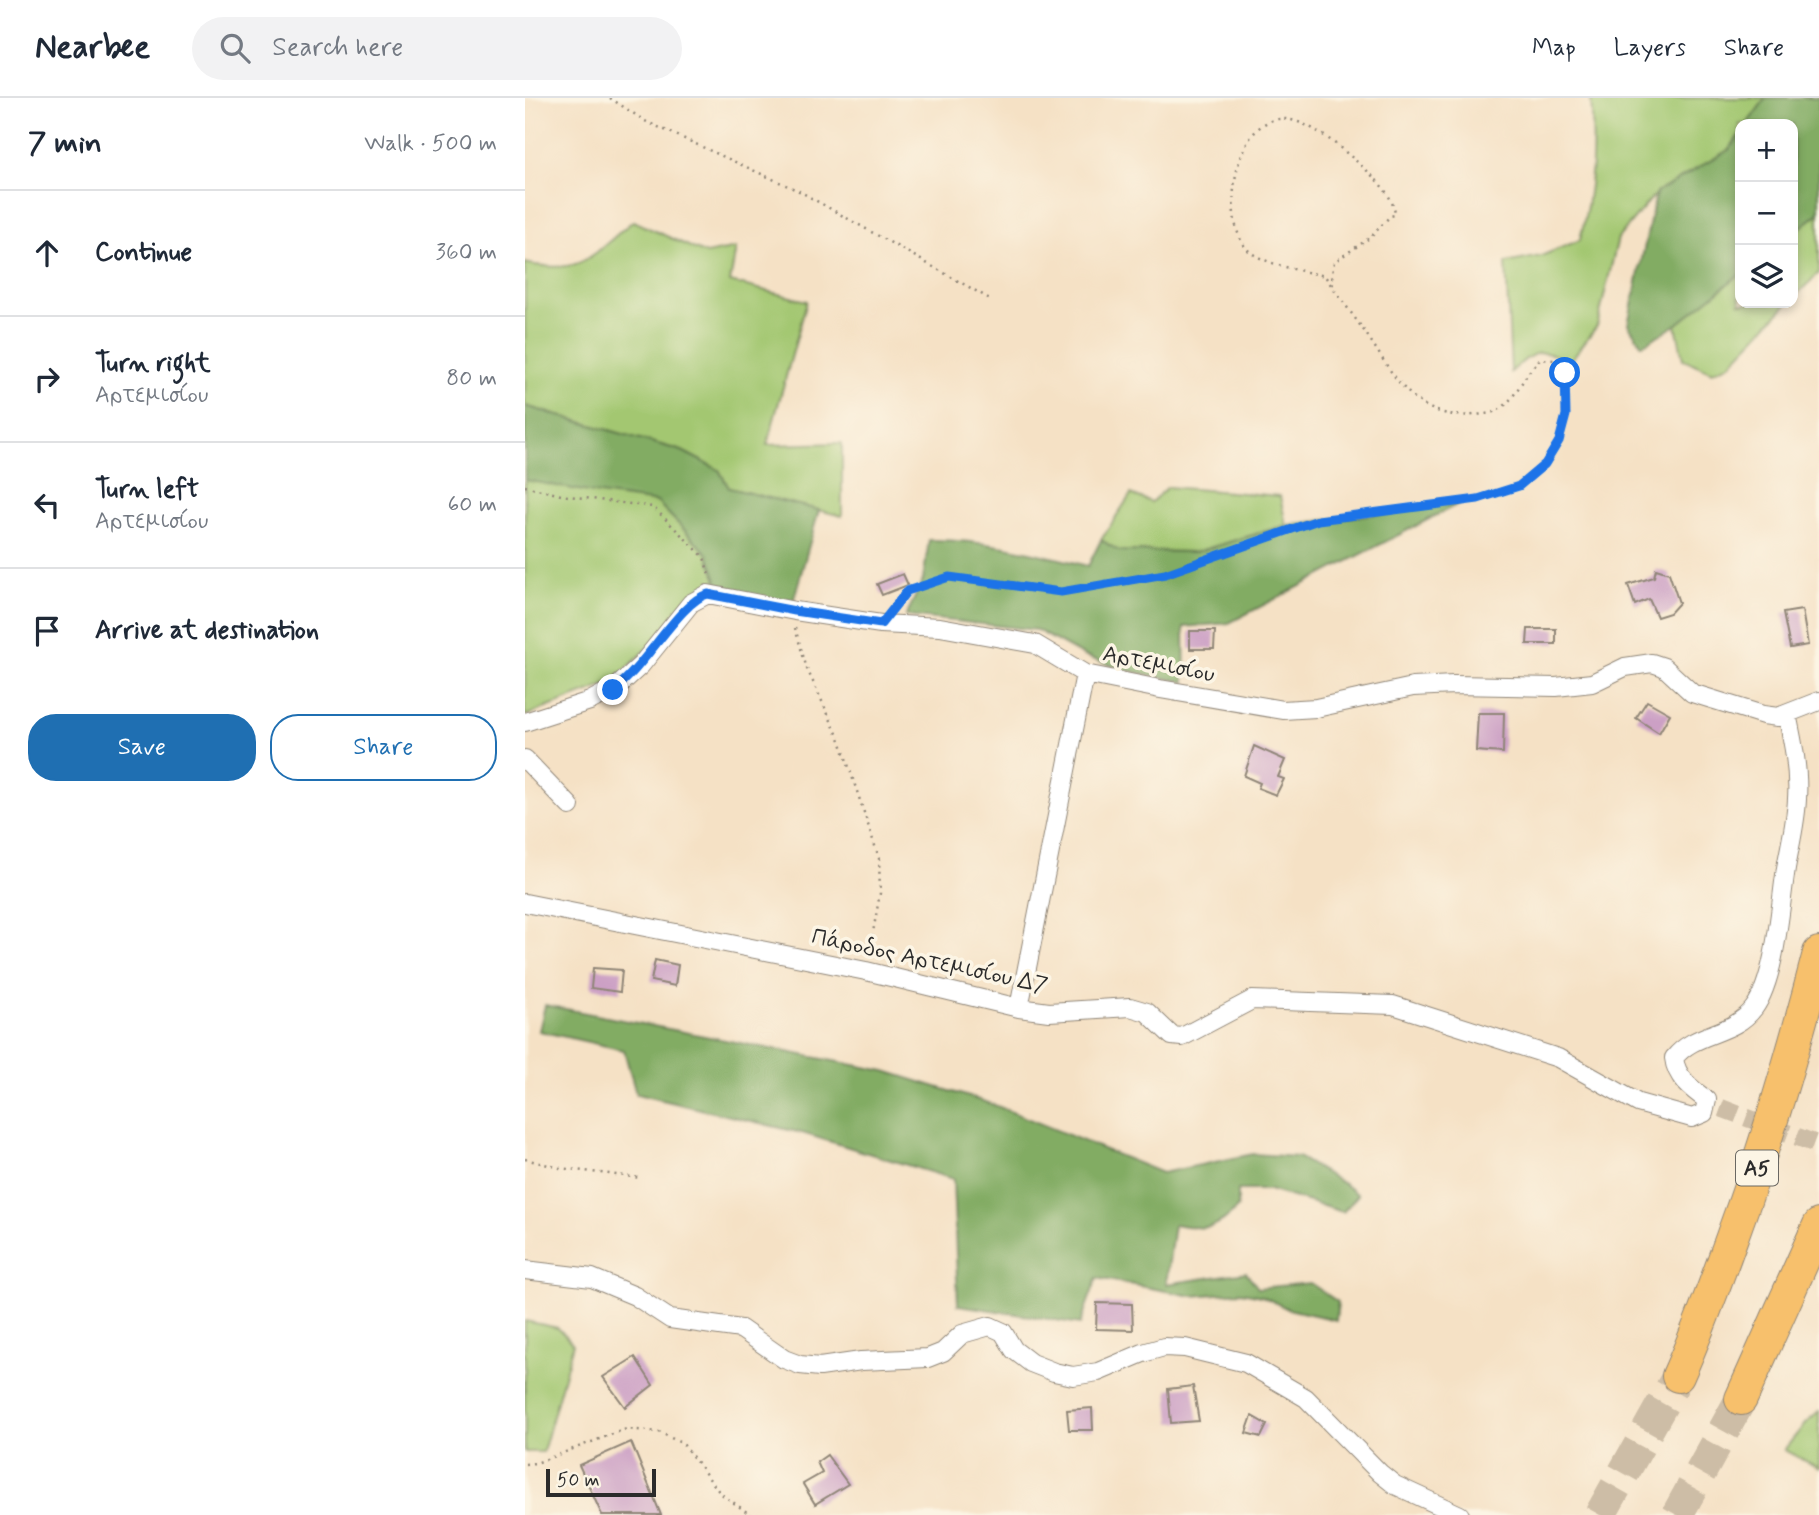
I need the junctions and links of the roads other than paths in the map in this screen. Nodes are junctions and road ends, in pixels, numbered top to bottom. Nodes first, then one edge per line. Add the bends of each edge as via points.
1 (1085, 674) junction
2 (1819, 701) edge
3 (1787, 714) junction
4 (525, 722) edge
5 (525, 759) edge
6 (570, 806) dead end
7 (525, 903) edge
8 (1819, 953) edge
9 (1019, 1008) junction
10 (1819, 1225) edge
11 (525, 1269) edge
12 (1678, 1376) tunnel mouth
13 (1741, 1399) tunnel mouth
14 (1460, 1515) edge

1 - 3 street, Αρτεμισίου via 1283,709 1316,708 1413,687 1592,684 1625,667 1652,663 1703,697 1763,715
1 - 4 street, Αρτεμισίου via 1035,644 940,627 795,611 715,594 691,603 618,686 590,701
1 - 9 street
2 - 3 street, Αρτεμισίου
3 - 9 street, Πάροδος Αρτεμισίου Δ7 via 1797,799 1764,987 1745,1018 1693,1041 1674,1058 1680,1077 1714,1104 1704,1114 1692,1118 1638,1103 1558,1058 1393,1005 1252,1000 1182,1037 1172,1036 1147,1013 1130,1007 1049,1012
5 - 6 street
7 - 9 street, Πάροδος Αρτεμισίου Δ7 via 866,971
8 - 12 highway, Α5 via 1750,1192
10 - 13 highway
11 - 14 street via 592,1278 635,1296 670,1319 741,1329 800,1365 928,1358 943,1352 962,1334 990,1326 1003,1332 1013,1350 1031,1363 1073,1376 1098,1373 1164,1347 1246,1363 1306,1398 1395,1485

